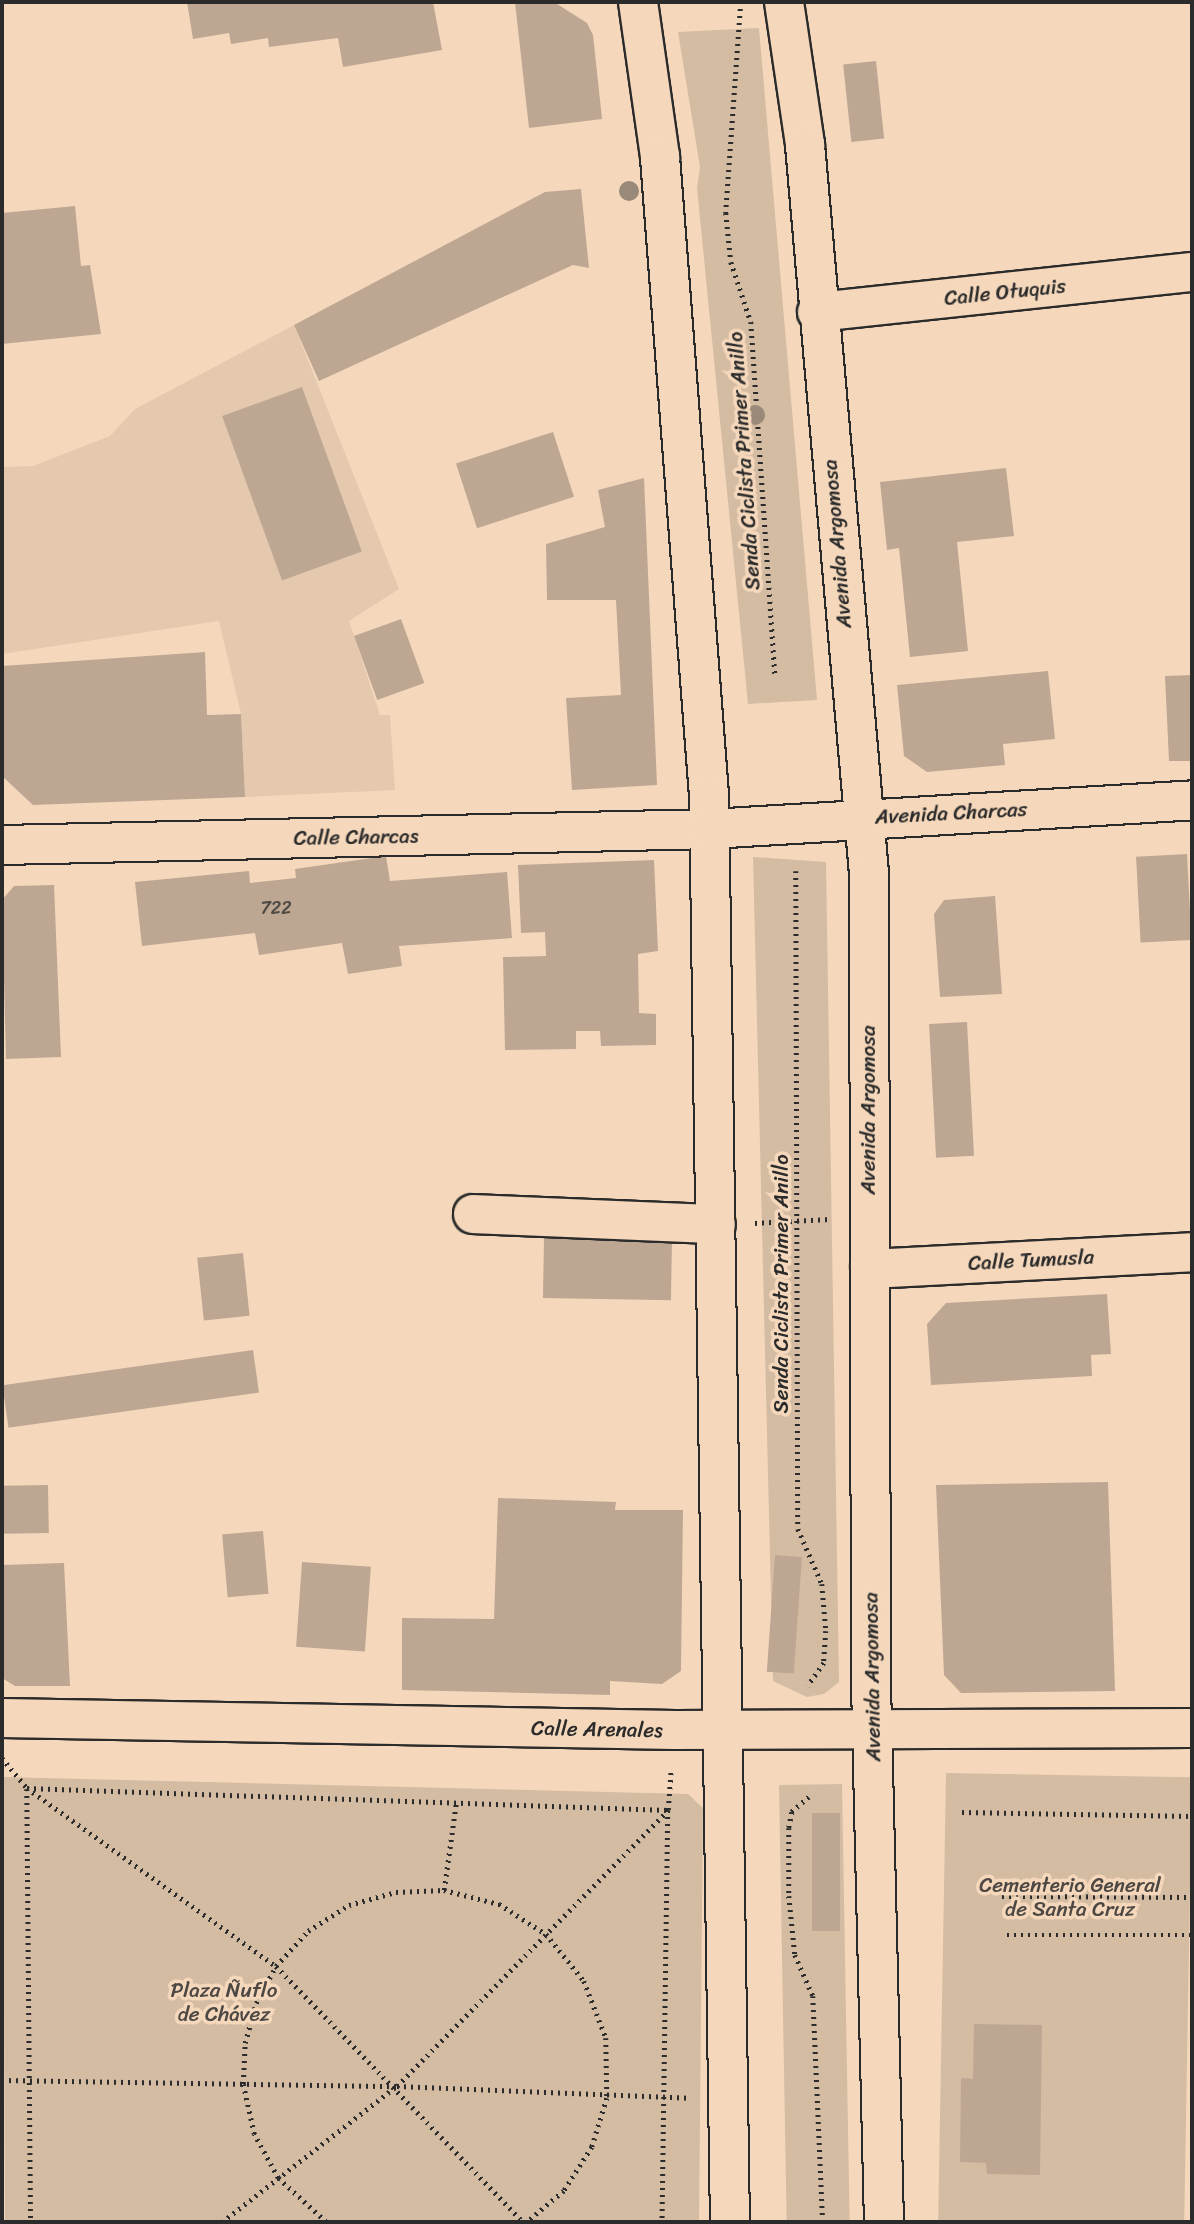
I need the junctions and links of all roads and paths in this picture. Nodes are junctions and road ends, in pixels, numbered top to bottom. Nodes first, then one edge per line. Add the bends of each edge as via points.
1 (638, 2) edge
2 (741, 2) edge
3 (784, 2) edge
4 (1192, 272) edge
5 (817, 312) junction
6 (775, 676) dead end
7 (1192, 800) edge
8 (933, 814) junction
9 (865, 818) junction
10 (710, 829) junction
11 (2, 845) edge
12 (796, 871) dead end
13 (869, 874) junction
14 (473, 1214) dead end
15 (868, 1216) junction
16 (797, 1219) junction
17 (716, 1224) junction
18 (1192, 1252) edge
19 (870, 1269) junction
20 (808, 1686) dead end
21 (2, 1718) edge
22 (872, 1728) junction
23 (1192, 1728) edge
24 (675, 1730) junction
25 (724, 1730) junction
26 (2, 1758) edge
27 (27, 1788) junction
28 (809, 1797) dead end
29 (456, 1803) junction
30 (668, 1810) junction
31 (962, 1812) dead end
32 (1192, 1816) edge
33 (444, 1890) junction
34 (1002, 1896) dead end
35 (1192, 1897) edge
36 (546, 1934) junction
37 (1007, 1935) dead end
38 (1192, 1935) edge
39 (276, 1966) junction
40 (2, 2080) edge
41 (30, 2080) junction
42 (243, 2084) junction
43 (397, 2086) junction
44 (727, 2097) junction
45 (607, 2098) junction
46 (664, 2100) junction
47 (278, 2178) junction
48 (32, 2222) edge
49 (222, 2222) edge
50 (326, 2222) edge
51 (525, 2222) edge
52 (662, 2222) edge
53 (730, 2222) edge
54 (823, 2222) edge
55 (884, 2222) edge

1 - 10 main road via 660,157
2 - 6 path, Senda Ciclista Primer Anillo via 726,213 731,262 751,322
3 - 5 main road, Avenida Argomosa via 805,145
4 - 5 main road, Calle Otuquis
5 - 9 main road, Avenida Argomosa
7 - 8 main road, Avenida Charcas
8 - 9 main road, Avenida Charcas
8 - 13 main road via 889,845
9 - 10 main road, Avenida Charcas
9 - 13 main road, Avenida Argomosa
10 - 11 main road, Calle Charcas
10 - 17 main road
12 - 16 path, Senda Ciclista Primer Anillo
13 - 15 main road, Avenida Argomosa
14 - 17 main road
15 - 16 path
15 - 19 main road, Avenida Argomosa
16 - 17 path
16 - 20 path, Senda Ciclista Primer Anillo via 798,1529 822,1584 826,1631 824,1663
17 - 25 main road
18 - 19 main road, Calle Tumusla
19 - 22 main road, Avenida Argomosa
21 - 24 main road, Calle Arenales
22 - 23 main road, Calle Arenales
22 - 25 main road, Calle Arenales
22 - 55 main road, Avenida Argomosa
24 - 25 main road, Calle Arenales
24 - 30 path
25 - 44 main road
26 - 27 path
27 - 29 path
27 - 39 path
27 - 41 path
28 - 54 path via 792,1812 789,1828 789,1907 795,1955 813,1996
29 - 30 path
29 - 33 path
30 - 36 path
30 - 46 path
31 - 32 path
33 - 36 path via 499,1904
33 - 39 path via 396,1892 349,1905 308,1931
34 - 35 path
36 - 43 path
36 - 45 path via 584,1981 606,2038
37 - 38 path
39 - 42 path via 256,2003 244,2043
39 - 43 path
40 - 41 path
41 - 42 path
41 - 48 path
42 - 43 path
42 - 47 path via 254,2134
43 - 45 path
43 - 47 path
43 - 51 path
44 - 46 path
44 - 53 main road
45 - 46 path
45 - 51 path via 592,2147 564,2191
46 - 52 path
47 - 49 path
47 - 50 path

